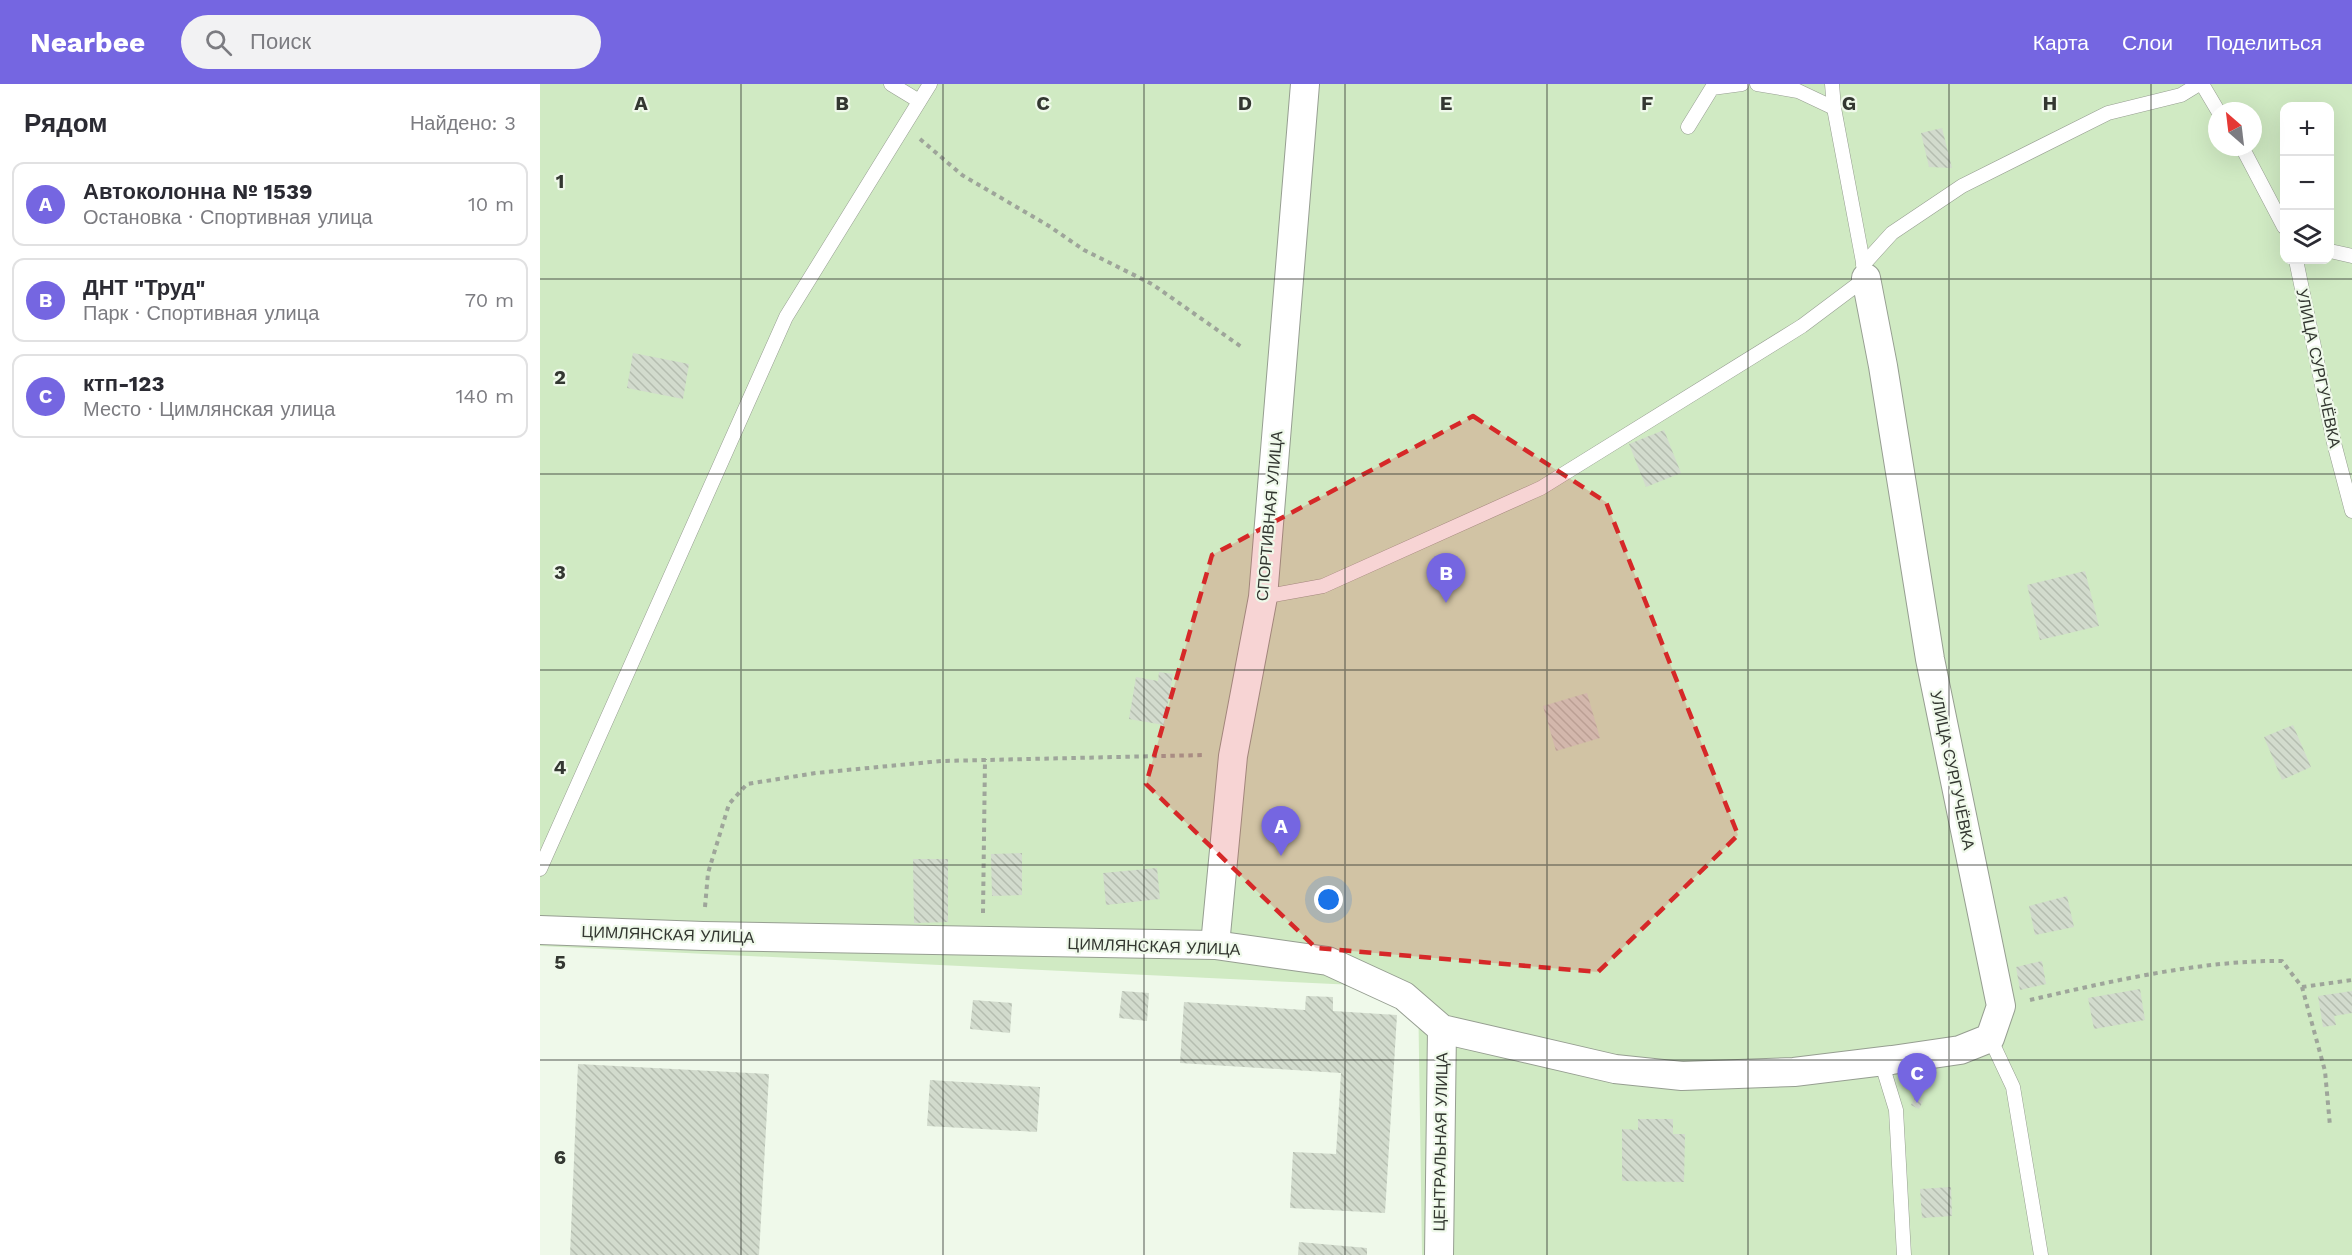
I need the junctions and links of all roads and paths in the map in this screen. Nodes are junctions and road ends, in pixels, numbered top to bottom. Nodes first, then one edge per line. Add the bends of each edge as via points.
1 (891, 84) edge
2 (930, 84) edge
3 (1305, 84) edge
4 (1742, 84) edge
5 (1756, 84) edge
6 (1832, 84) edge
7 (2200, 84) edge
8 (919, 101) junction
9 (2212, 102) edge
10 (1834, 108) junction
11 (1689, 127) dead end
12 (913, 132) dead end
13 (2247, 156) edge
14 (2280, 219) edge
15 (2334, 252) edge
16 (2352, 256) edge
17 (2297, 264) edge
18 (1864, 271) junction
19 (1243, 348) dead end
20 (2352, 512) edge
21 (1263, 597) junction
22 (1233, 756) junction
23 (985, 759) junction
24 (540, 869) edge
25 (540, 930) edge
26 (704, 936) junction
27 (983, 941) junction
28 (1215, 945) junction
29 (2352, 980) edge
30 (2302, 987) junction
31 (2001, 1006) junction
32 (1442, 1029) junction
33 (1990, 1038) junction
34 (1881, 1061) junction
35 (2330, 1126) dead end
36 (1439, 1255) edge
37 (1904, 1255) edge
38 (2041, 1255) edge

1 - 8 lane
2 - 8 lane
3 - 21 street, СПОРТИВНАЯ УЛИЦА
4 - 11 lane via 1712,88
5 - 10 lane via 1798,91
6 - 10 lane
7 - 9 lane
7 - 18 lane via 2181,95 2108,113 1962,186 1892,233
8 - 24 lane via 786,317
10 - 18 lane
12 - 19 path via 962,175 1084,250 1152,284
13 - 14 lane
15 - 16 lane
17 - 20 lane, УЛИЦА СУРГУЧЁВКА
18 - 21 lane via 1802,326 1541,488 1323,586
18 - 31 street, УЛИЦА СУРГУЧЁВКА via 1930,659
21 - 22 street, СПОРТИВНАЯ УЛИЦА
22 - 23 path
22 - 28 street, СПОРТИВНАЯ УЛИЦА
23 - 26 path via 816,773 747,784 729,804 708,873
23 - 27 path
25 - 26 street, ЦИМЛЯНСКАЯ УЛИЦА
26 - 27 street, ЦИМЛЯНСКАЯ УЛИЦА
27 - 28 street, ЦИМЛЯНСКАЯ УЛИЦА
28 - 32 street, ЦИМЛЯНСКАЯ УЛИЦА via 1328,961 1404,996
29 - 30 path
30 - 31 path via 2282,961 2251,961 2101,983
30 - 35 path via 2325,1071
31 - 33 street
32 - 34 street, ЦИМЛЯНСКАЯ УЛИЦА via 1615,1069 1683,1076 1794,1072
32 - 36 street, ЦЕНТРАЛЬНАЯ УЛИЦА
33 - 34 street, ЦИМЛЯНСКАЯ УЛИЦА via 1960,1050
33 - 38 lane via 2013,1087
34 - 37 lane via 1896,1110

